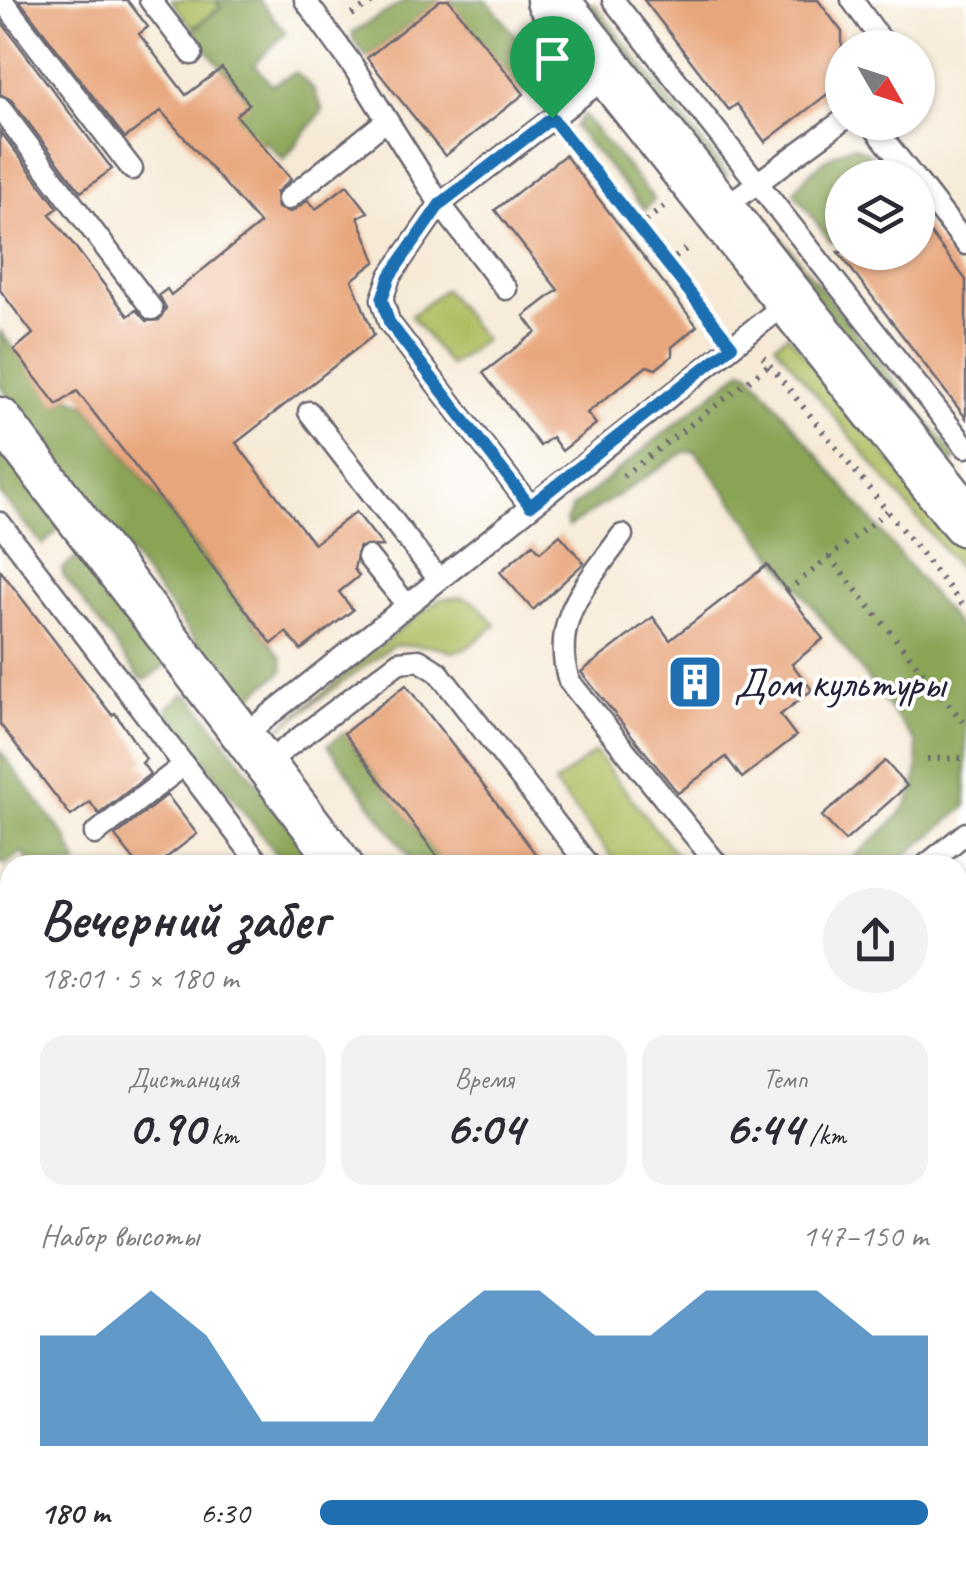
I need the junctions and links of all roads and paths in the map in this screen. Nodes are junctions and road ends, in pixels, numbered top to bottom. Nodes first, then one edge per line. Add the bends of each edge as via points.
1 (2, 0) edge
2 (150, 0) edge
3 (305, 0) edge
4 (553, 0) edge
5 (613, 0) edge
6 (852, 0) edge
7 (874, 30) edge
8 (192, 54) dead end
9 (610, 74) junction
10 (0, 108) edge
11 (552, 118) junction
12 (387, 120) junction
13 (825, 134) edge
14 (884, 140) edge
15 (900, 160) edge
16 (132, 169) dead end
17 (758, 183) junction
18 (288, 199) dead end
19 (440, 204) junction
20 (935, 204) edge
21 (696, 217) junction
22 (638, 227) junction
23 (966, 244) edge
24 (667, 264) junction
25 (506, 289) dead end
26 (789, 301) junction
27 (152, 309) dead end
28 (739, 341) junction
29 (770, 365) junction
30 (309, 412) dead end
31 (0, 418) edge
32 (674, 441) dead end
33 (954, 459) edge
34 (530, 506) junction
35 (888, 512) junction
36 (966, 521) edge
37 (0, 523) edge
38 (622, 535) dead end
39 (829, 557) junction
40 (368, 558) dead end
41 (439, 580) junction
42 (787, 591) dead end
43 (407, 605) junction
44 (966, 609) edge
45 (966, 726) edge
46 (254, 750) junction
47 (966, 758) edge
48 (927, 759) dead end
49 (184, 765) junction
50 (966, 833) edge
51 (95, 834) dead end
52 (252, 855) edge
53 (334, 855) edge
54 (580, 855) edge
55 (710, 855) edge
56 (938, 855) edge

1 - 16 lane
2 - 8 lane
3 - 12 lane
4 - 9 street
5 - 17 lane
6 - 7 lane
9 - 11 lane
9 - 21 street
10 - 27 lane
11 - 19 lane
11 - 22 path
12 - 18 lane
12 - 19 lane
13 - 17 lane
14 - 15 lane
17 - 21 lane
17 - 33 lane
19 - 25 lane
19 - 34 lane via 390,276 382,299 389,322
20 - 23 lane
21 - 22 path
21 - 24 path
21 - 26 street
22 - 24 path
24 - 28 path
26 - 28 lane
26 - 33 street
28 - 29 path
28 - 34 lane
29 - 32 path
29 - 35 path
30 - 41 lane
31 - 46 street
33 - 36 street
34 - 41 lane
35 - 39 path
35 - 44 path
37 - 49 lane
38 - 55 lane via 564,619 560,654 569,681
39 - 42 path
39 - 45 path
40 - 43 lane
41 - 43 lane
43 - 46 lane
46 - 53 street
46 - 54 lane via 398,662 419,660 438,672
47 - 48 path
49 - 51 lane
49 - 52 lane
50 - 56 lane

